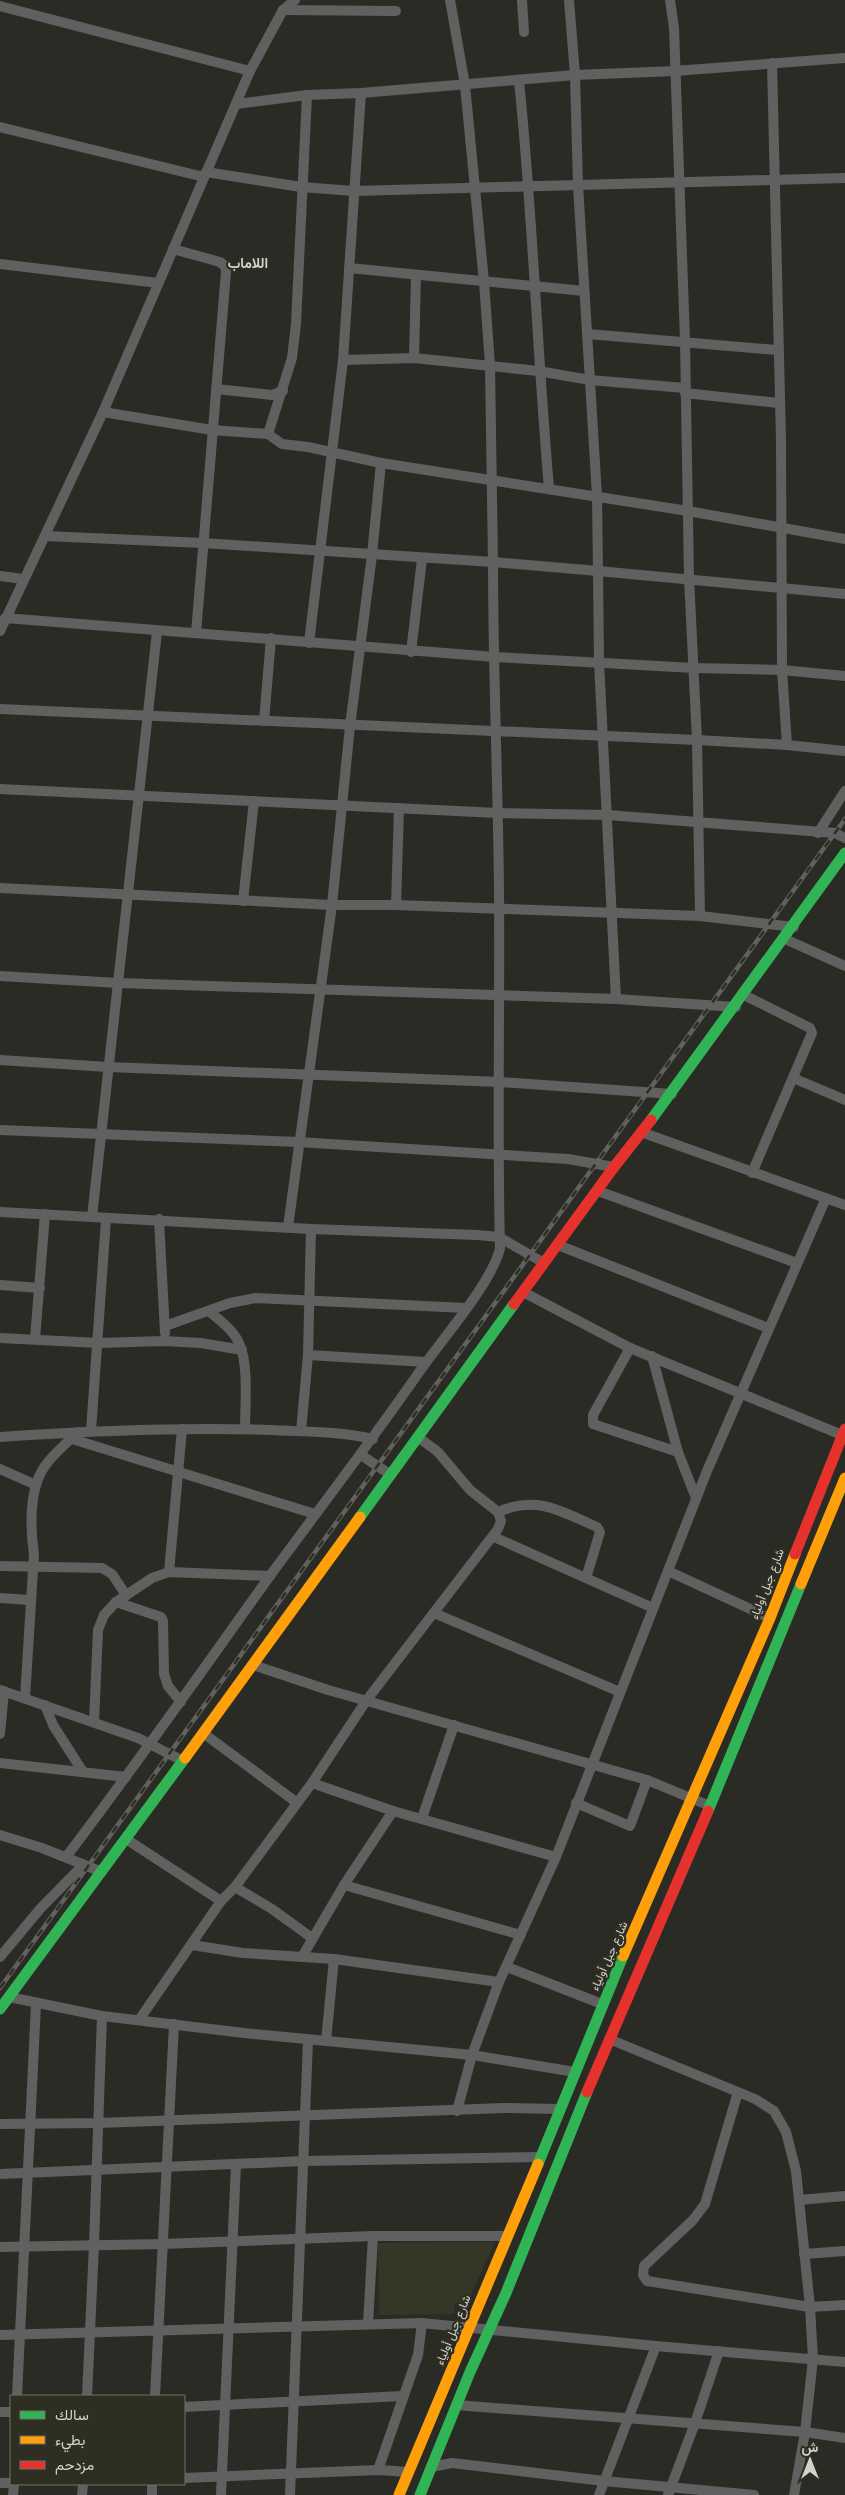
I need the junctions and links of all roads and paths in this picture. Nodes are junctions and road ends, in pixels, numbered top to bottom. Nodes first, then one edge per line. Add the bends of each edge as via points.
1 (295, 0) edge
2 (450, 0) edge
3 (522, 0) edge
4 (569, 0) edge
5 (670, 0) edge
6 (0, 6) edge
7 (283, 10) junction
8 (396, 12) dead end
9 (524, 32) dead end
10 (845, 58) edge
11 (772, 63) junction
12 (250, 71) junction
13 (675, 71) junction
14 (575, 75) junction
15 (520, 80) junction
16 (466, 85) junction
17 (361, 93) junction
18 (307, 96) junction
19 (236, 104) junction
20 (0, 127) edge
21 (205, 175) junction
22 (845, 178) edge
23 (774, 180) junction
24 (677, 183) junction
25 (578, 185) junction
26 (530, 186) junction
27 (301, 187) junction
28 (476, 187) junction
29 (354, 191) junction
30 (173, 249) junction
31 (0, 264) edge
32 (350, 268) junction
33 (416, 275) junction
34 (484, 282) junction
35 (158, 283) junction
36 (535, 288) junction
37 (584, 291) junction
38 (588, 334) junction
39 (684, 341) junction
40 (778, 350) junction
41 (414, 358) junction
42 (343, 360) junction
43 (490, 365) junction
44 (538, 371) junction
45 (590, 380) junction
46 (216, 389) junction
47 (283, 391) junction
48 (685, 391) junction
49 (779, 403) junction
50 (102, 412) junction
51 (212, 430) junction
52 (268, 434) junction
53 (331, 452) junction
54 (381, 463) junction
55 (492, 480) junction
56 (548, 488) junction
57 (597, 496) junction
58 (688, 511) junction
59 (781, 526) junction
60 (45, 536) junction
61 (845, 539) edge
62 (203, 543) junction
63 (321, 551) junction
64 (372, 555) junction
65 (422, 559) junction
66 (493, 562) junction
67 (598, 571) junction
68 (0, 576) edge
69 (689, 578) junction
70 (23, 579) junction
71 (781, 589) junction
72 (845, 594) edge
73 (5, 618) junction
74 (0, 631) edge
75 (157, 632) junction
76 (196, 633) junction
77 (271, 638) junction
78 (309, 643) junction
79 (359, 648) junction
80 (411, 652) junction
81 (494, 657) junction
82 (599, 662) junction
83 (694, 668) junction
84 (782, 670) junction
85 (845, 676) edge
86 (0, 709) edge
87 (148, 714) junction
88 (264, 721) junction
89 (350, 726) junction
90 (497, 732) junction
91 (604, 737) junction
92 (697, 740) junction
93 (787, 745) junction
94 (845, 751) edge
95 (0, 789) edge
96 (845, 791) edge
97 (139, 795) junction
98 (254, 801) junction
99 (342, 804) junction
100 (399, 808) junction
101 (498, 813) junction
102 (608, 815) junction
103 (698, 823) junction
104 (818, 833) junction
105 (845, 838) edge
106 (845, 853) edge
107 (0, 888) edge
108 (129, 894) junction
109 (243, 901) junction
110 (332, 905) junction
111 (396, 905) junction
112 (499, 909) junction
113 (612, 913) junction
114 (700, 916) junction
115 (794, 927) junction
116 (785, 939) junction
117 (845, 966) edge
118 (0, 976) edge
119 (118, 983) junction
120 (321, 988) junction
121 (744, 995) junction
122 (497, 996) junction
123 (616, 999) junction
124 (736, 1007) junction
125 (0, 1060) edge
126 (108, 1067) junction
127 (308, 1075) junction
128 (793, 1078) junction
129 (500, 1082) junction
130 (672, 1094) junction
131 (845, 1100) edge
132 (0, 1130) edge
133 (641, 1132) junction
134 (102, 1134) junction
135 (298, 1142) junction
136 (499, 1154) junction
137 (614, 1166) junction
138 (752, 1173) junction
139 (598, 1191) junction
140 (826, 1198) junction
141 (845, 1205) edge
142 (0, 1212) edge
143 (45, 1214) junction
144 (92, 1217) junction
145 (106, 1218) junction
146 (159, 1219) junction
147 (288, 1227) junction
148 (311, 1229) junction
149 (499, 1237) junction
150 (558, 1245) junction
151 (544, 1263) junction
152 (797, 1263) junction
153 (0, 1285) edge
154 (40, 1288) junction
155 (523, 1292) junction
156 (308, 1299) junction
157 (466, 1308) junction
158 (210, 1312) junction
159 (165, 1326) junction
160 (768, 1328) junction
161 (0, 1338) edge
162 (35, 1339) junction
163 (164, 1341) junction
164 (99, 1343) junction
165 (630, 1348) junction
166 (242, 1350) junction
167 (308, 1355) junction
168 (652, 1356) junction
169 (426, 1362) junction
170 (741, 1394) junction
171 (182, 1429) junction
172 (245, 1429) junction
173 (91, 1431) junction
174 (300, 1431) junction
175 (844, 1432) edge
176 (75, 1436) junction
177 (0, 1437) edge
178 (418, 1437) junction
179 (373, 1439) junction
180 (678, 1452) junction
181 (361, 1455) junction
182 (0, 1469) edge
183 (178, 1472) junction
184 (391, 1475) junction
185 (845, 1478) edge
186 (36, 1485) junction
187 (696, 1498) junction
188 (498, 1512) junction
189 (315, 1514) junction
190 (494, 1537) junction
191 (0, 1566) edge
192 (32, 1567) junction
193 (668, 1571) junction
194 (169, 1572) junction
195 (270, 1576) junction
196 (586, 1578) junction
197 (126, 1595) junction
198 (0, 1598) edge
199 (30, 1600) junction
200 (116, 1602) junction
201 (653, 1608) junction
202 (434, 1613) junction
203 (770, 1618) junction
204 (253, 1665) junction
205 (2, 1691) edge
206 (620, 1692) junction
207 (25, 1698) junction
208 (366, 1701) junction
209 (181, 1702) junction
210 (45, 1705) junction
211 (94, 1722) junction
212 (454, 1725) junction
213 (203, 1733) junction
214 (0, 1734) edge
215 (152, 1744) junction
216 (183, 1761) junction
217 (0, 1763) edge
218 (593, 1764) junction
219 (83, 1772) junction
220 (126, 1777) junction
221 (647, 1780) junction
222 (312, 1783) junction
223 (691, 1797) junction
224 (296, 1802) junction
225 (576, 1803) junction
226 (710, 1806) junction
227 (393, 1811) junction
228 (422, 1818) junction
229 (0, 1835) edge
230 (126, 1839) junction
231 (66, 1857) junction
232 (556, 1857) junction
233 (83, 1865) junction
234 (102, 1872) junction
235 (344, 1885) junction
236 (235, 1887) junction
237 (221, 1901) junction
238 (521, 1935) junction
239 (312, 1938) junction
240 (192, 1945) junction
241 (0, 1957) edge
242 (302, 1957) junction
243 (334, 1959) junction
244 (507, 1967) junction
245 (499, 1982) junction
246 (9, 1997) junction
247 (36, 2004) junction
248 (602, 2004) junction
249 (0, 2009) edge
250 (102, 2016) junction
251 (139, 2020) junction
252 (174, 2024) junction
253 (609, 2039) junction
254 (308, 2040) junction
255 (326, 2041) junction
256 (472, 2055) junction
257 (575, 2072) junction
258 (738, 2092) junction
259 (559, 2109) junction
260 (457, 2110) junction
261 (305, 2116) junction
262 (170, 2120) junction
263 (0, 2124) edge
264 (30, 2124) junction
265 (99, 2124) junction
266 (541, 2158) junction
267 (304, 2161) junction
268 (236, 2165) junction
269 (167, 2166) junction
270 (97, 2171) junction
271 (27, 2172) junction
272 (0, 2174) edge
273 (845, 2196) edge
274 (799, 2200) junction
275 (373, 2236) junction
276 (508, 2236) junction
277 (300, 2239) junction
278 (234, 2240) junction
279 (163, 2244) junction
280 (94, 2246) junction
281 (0, 2247) edge
282 (24, 2247) junction
283 (845, 2251) edge
284 (804, 2254) junction
285 (845, 2304) edge
286 (810, 2307) junction
287 (422, 2323) junction
288 (368, 2324) junction
289 (298, 2326) junction
290 (470, 2327) junction
291 (228, 2329) junction
292 (489, 2329) junction
293 (90, 2332) junction
294 (159, 2332) junction
295 (0, 2335) edge
296 (20, 2335) junction
297 (656, 2346) junction
298 (718, 2351) junction
299 (813, 2359) junction
300 (845, 2362) edge
301 (16, 2395) edge
302 (86, 2395) edge
303 (156, 2395) edge
304 (402, 2396) junction
305 (295, 2402) junction
306 (456, 2405) junction
307 (224, 2406) junction
308 (185, 2407) edge
309 (629, 2420) junction
310 (695, 2423) junction
311 (806, 2432) junction
312 (845, 2438) edge
313 (431, 2467) junction
314 (378, 2470) junction
315 (409, 2472) junction
316 (292, 2475) junction
317 (222, 2476) junction
318 (185, 2478) edge
319 (604, 2481) junction
320 (670, 2491) edge
321 (221, 2495) edge
322 (290, 2495) edge
323 (399, 2495) edge
324 (420, 2495) edge
325 (599, 2495) edge
326 (754, 2495) edge
327 (794, 2495) edge

1 - 7 street
2 - 16 street
3 - 9 street
4 - 14 street
5 - 13 street
6 - 12 street
7 - 8 street
7 - 12 street
10 - 11 street
11 - 13 street
11 - 23 street
12 - 19 street
13 - 14 street
13 - 24 street
14 - 15 street
14 - 25 street
15 - 16 street
15 - 26 street
16 - 17 street
16 - 28 street
17 - 18 street
17 - 29 street
18 - 19 street
18 - 27 street
19 - 21 street
20 - 21 street
21 - 27 street
21 - 30 street
22 - 23 street
23 - 24 street
23 - 40 street
24 - 25 street
24 - 39 street
25 - 26 street
25 - 37 street
26 - 28 street
26 - 36 street
27 - 29 street
27 - 47 street via 296,324 292,358
28 - 29 street
28 - 34 street
29 - 32 street
30 - 35 street
30 - 46 street via 220,262 226,272
31 - 35 street
32 - 33 street
32 - 42 street
33 - 34 street
33 - 41 street
34 - 36 street
34 - 43 street
35 - 50 street
36 - 37 street
36 - 44 street
37 - 38 street
38 - 39 street
38 - 45 street
39 - 40 street
39 - 48 street
40 - 49 street
41 - 42 street
41 - 43 street
42 - 53 street
43 - 44 street
43 - 55 street
44 - 45 street
44 - 56 street
45 - 48 street
45 - 57 street
46 - 47 street via 272,395
46 - 51 street
47 - 52 street
48 - 49 street
48 - 58 street
49 - 59 street
50 - 51 street
50 - 60 street
51 - 52 street
51 - 62 street
52 - 53 street via 282,444
53 - 54 street
53 - 63 street
54 - 55 street
54 - 64 street
55 - 56 street
55 - 66 street
56 - 57 street
57 - 58 street
57 - 67 street
58 - 59 street
58 - 69 street
59 - 61 street
59 - 71 street
60 - 62 street
60 - 70 street
62 - 63 street
62 - 76 street
63 - 64 street
63 - 78 street
64 - 65 street
64 - 79 street
65 - 66 street
65 - 80 street
66 - 67 street
66 - 81 street
67 - 69 street
67 - 82 street
68 - 70 street
69 - 71 street
69 - 83 street
70 - 73 street
71 - 72 street
71 - 84 street
73 - 74 street
73 - 75 street
75 - 76 street
75 - 87 street
76 - 77 street
77 - 78 street
77 - 88 street
78 - 79 street
79 - 80 street
79 - 89 street
80 - 81 street
81 - 82 street
81 - 90 street
82 - 83 street
82 - 91 street
83 - 84 street
83 - 92 street
84 - 85 street
84 - 93 street
86 - 87 street
87 - 88 street
87 - 97 street
88 - 89 street
89 - 90 street
89 - 99 street
90 - 91 street
90 - 101 street
91 - 92 street
91 - 102 street
92 - 93 street
92 - 103 street
93 - 94 street
95 - 97 street
96 - 104 street
97 - 98 street
97 - 108 street
98 - 99 street
98 - 109 street
99 - 100 street
99 - 110 street
100 - 101 street
100 - 111 street
101 - 102 street
101 - 112 street
102 - 103 street
102 - 113 street
103 - 104 street
103 - 114 street
104 - 105 street via 834,833
106 - 115 main road
107 - 108 street
108 - 109 street
108 - 119 street
109 - 110 street
110 - 111 street
110 - 120 street
111 - 112 street
112 - 113 street
112 - 122 street
113 - 114 street
113 - 123 street
114 - 115 street
115 - 116 main road
116 - 117 street
116 - 121 main road
118 - 119 street
119 - 120 street
119 - 126 street
120 - 122 street
120 - 127 street
121 - 124 main road
121 - 128 street via 811,1030
122 - 123 street
122 - 129 street
123 - 124 street
124 - 130 main road
125 - 126 street
126 - 127 street
126 - 134 street
127 - 129 street
127 - 135 street
128 - 131 street
128 - 138 street
129 - 130 street
129 - 136 street
130 - 133 main road
132 - 134 street
133 - 137 main road
133 - 138 street
134 - 135 street
134 - 144 street
135 - 136 street
135 - 147 street
136 - 137 street
136 - 149 street
137 - 139 main road
138 - 140 street
139 - 150 main road
139 - 152 street
140 - 141 street
140 - 152 street
142 - 143 street
143 - 144 street
143 - 154 street
144 - 145 street
145 - 146 street
145 - 164 street
146 - 147 street
146 - 159 street
147 - 148 street
148 - 149 street
148 - 156 street
149 - 151 street
149 - 157 street via 496,1260
150 - 151 main road
150 - 160 street
151 - 155 main road
152 - 160 street
153 - 154 street
154 - 162 street
155 - 165 street
155 - 178 main road
156 - 157 street
156 - 158 street via 256,1298 230,1303
156 - 167 street
157 - 169 street
158 - 159 street
158 - 166 street via 232,1331
159 - 163 street
160 - 170 street
161 - 162 street
162 - 164 street
163 - 164 street
163 - 166 street
164 - 173 street
165 - 168 street
165 - 180 street via 593,1415 593,1424
166 - 172 street
167 - 169 street
167 - 174 street
168 - 170 street
168 - 180 street
169 - 179 street
170 - 175 street
170 - 187 street
171 - 172 street
171 - 173 street
171 - 183 street
172 - 174 street
173 - 176 street
174 - 179 street
175 - 203 main road, شارع جبل أولياء
176 - 177 street
176 - 183 street
176 - 186 street via 44,1467
178 - 184 main road
178 - 188 street via 438,1452 470,1490
179 - 181 street
180 - 187 street
181 - 184 street
181 - 189 street
182 - 186 street
183 - 189 street
183 - 194 street
184 - 204 main road
185 - 226 main road
186 - 192 street
187 - 193 street
188 - 190 street via 501,1521
188 - 196 street via 518,1505 538,1504 597,1527 600,1532
189 - 195 street
190 - 196 street
190 - 202 street
191 - 192 street
192 - 197 street via 102,1568 112,1574
192 - 199 street
193 - 201 street
193 - 203 street
194 - 195 street
194 - 197 street via 152,1578
195 - 209 street
196 - 201 street
197 - 200 street
198 - 199 street
199 - 207 street
200 - 209 street via 160,1617 163,1621 164,1674 168,1686
200 - 211 street via 104,1615 98,1630
201 - 206 street
202 - 206 street
202 - 208 street
203 - 223 main road, شارع جبل أولياء
204 - 208 street
204 - 213 main road
205 - 207 street
205 - 214 street
206 - 218 street
207 - 210 street
208 - 212 street
208 - 222 street
209 - 215 street
210 - 211 street
210 - 219 street via 53,1725
211 - 215 street
212 - 218 street
212 - 228 street
213 - 216 main road
213 - 224 street
215 - 216 street
215 - 220 street
216 - 230 main road
217 - 219 street
218 - 221 street
218 - 225 street
219 - 220 street
220 - 231 street
221 - 223 street
221 - 225 street via 630,1826
222 - 224 street
222 - 227 street
223 - 226 street
223 - 248 main road, شارع جبل أولياء
224 - 236 street
225 - 232 street
226 - 253 main road
227 - 228 street
227 - 235 street
228 - 232 street
229 - 231 street
230 - 234 main road
230 - 237 street
231 - 233 street
232 - 238 street
233 - 234 street
233 - 241 street
234 - 246 main road
235 - 238 street
235 - 239 street
236 - 237 street
236 - 239 street
237 - 240 street
238 - 244 street
239 - 242 street
240 - 242 street
240 - 251 street
242 - 243 street
243 - 245 street
243 - 255 street
244 - 245 street
244 - 248 street
245 - 256 street
246 - 247 street
246 - 249 main road
247 - 250 street
247 - 264 street
248 - 257 main road, شارع جبل أولياء
250 - 251 street
250 - 265 street
251 - 252 street
252 - 254 street
252 - 262 street
253 - 258 street
253 - 292 main road
254 - 255 street
254 - 261 street
255 - 256 street
256 - 257 street
256 - 260 street
257 - 259 main road, شارع جبل أولياء
258 - 274 street via 774,2111 786,2132
258 - 286 street via 705,2204 693,2220 644,2266 643,2275 647,2282
259 - 260 street
259 - 266 main road, شارع جبل أولياء
260 - 261 street
261 - 262 street
261 - 267 street
262 - 265 street
262 - 269 street
263 - 264 street
264 - 265 street
264 - 271 street
265 - 270 street
266 - 267 street
266 - 276 main road, شارع جبل أولياء
267 - 268 street
267 - 277 street
268 - 269 street
268 - 278 street
269 - 270 street
269 - 279 street
270 - 271 street
270 - 280 street
271 - 272 street
271 - 282 street
273 - 274 street
274 - 284 street
275 - 276 street
275 - 277 street
275 - 288 street
276 - 290 main road, شارع جبل أولياء
277 - 278 street
277 - 289 street
278 - 279 street
278 - 291 street
279 - 280 street
279 - 294 street
280 - 282 street
280 - 293 street
281 - 282 street
282 - 296 street
283 - 284 street
284 - 286 street
285 - 286 street
286 - 299 street
287 - 288 street
287 - 290 street
287 - 304 street via 418,2355
288 - 289 street
289 - 291 street
289 - 305 street
290 - 292 street
290 - 315 main road, شارع جبل أولياء
291 - 294 street
291 - 307 street
292 - 297 street
292 - 306 main road
293 - 294 street
293 - 296 street
293 - 302 street
294 - 303 street
295 - 296 street
296 - 301 street
297 - 298 street
297 - 309 street
298 - 299 street
298 - 310 street
299 - 300 street
299 - 311 street
304 - 305 street
304 - 314 street
305 - 307 street
305 - 316 street
306 - 309 street
306 - 313 main road
307 - 308 street
307 - 317 street
309 - 310 street
309 - 319 street
310 - 311 street
310 - 320 street
311 - 312 street
311 - 327 street
313 - 319 street via 452,2463
313 - 324 main road
314 - 315 street
314 - 316 street
315 - 323 main road, شارع جبل أولياء
316 - 317 street
316 - 322 street
317 - 318 street
317 - 321 street
319 - 320 street
319 - 325 street
320 - 326 street

